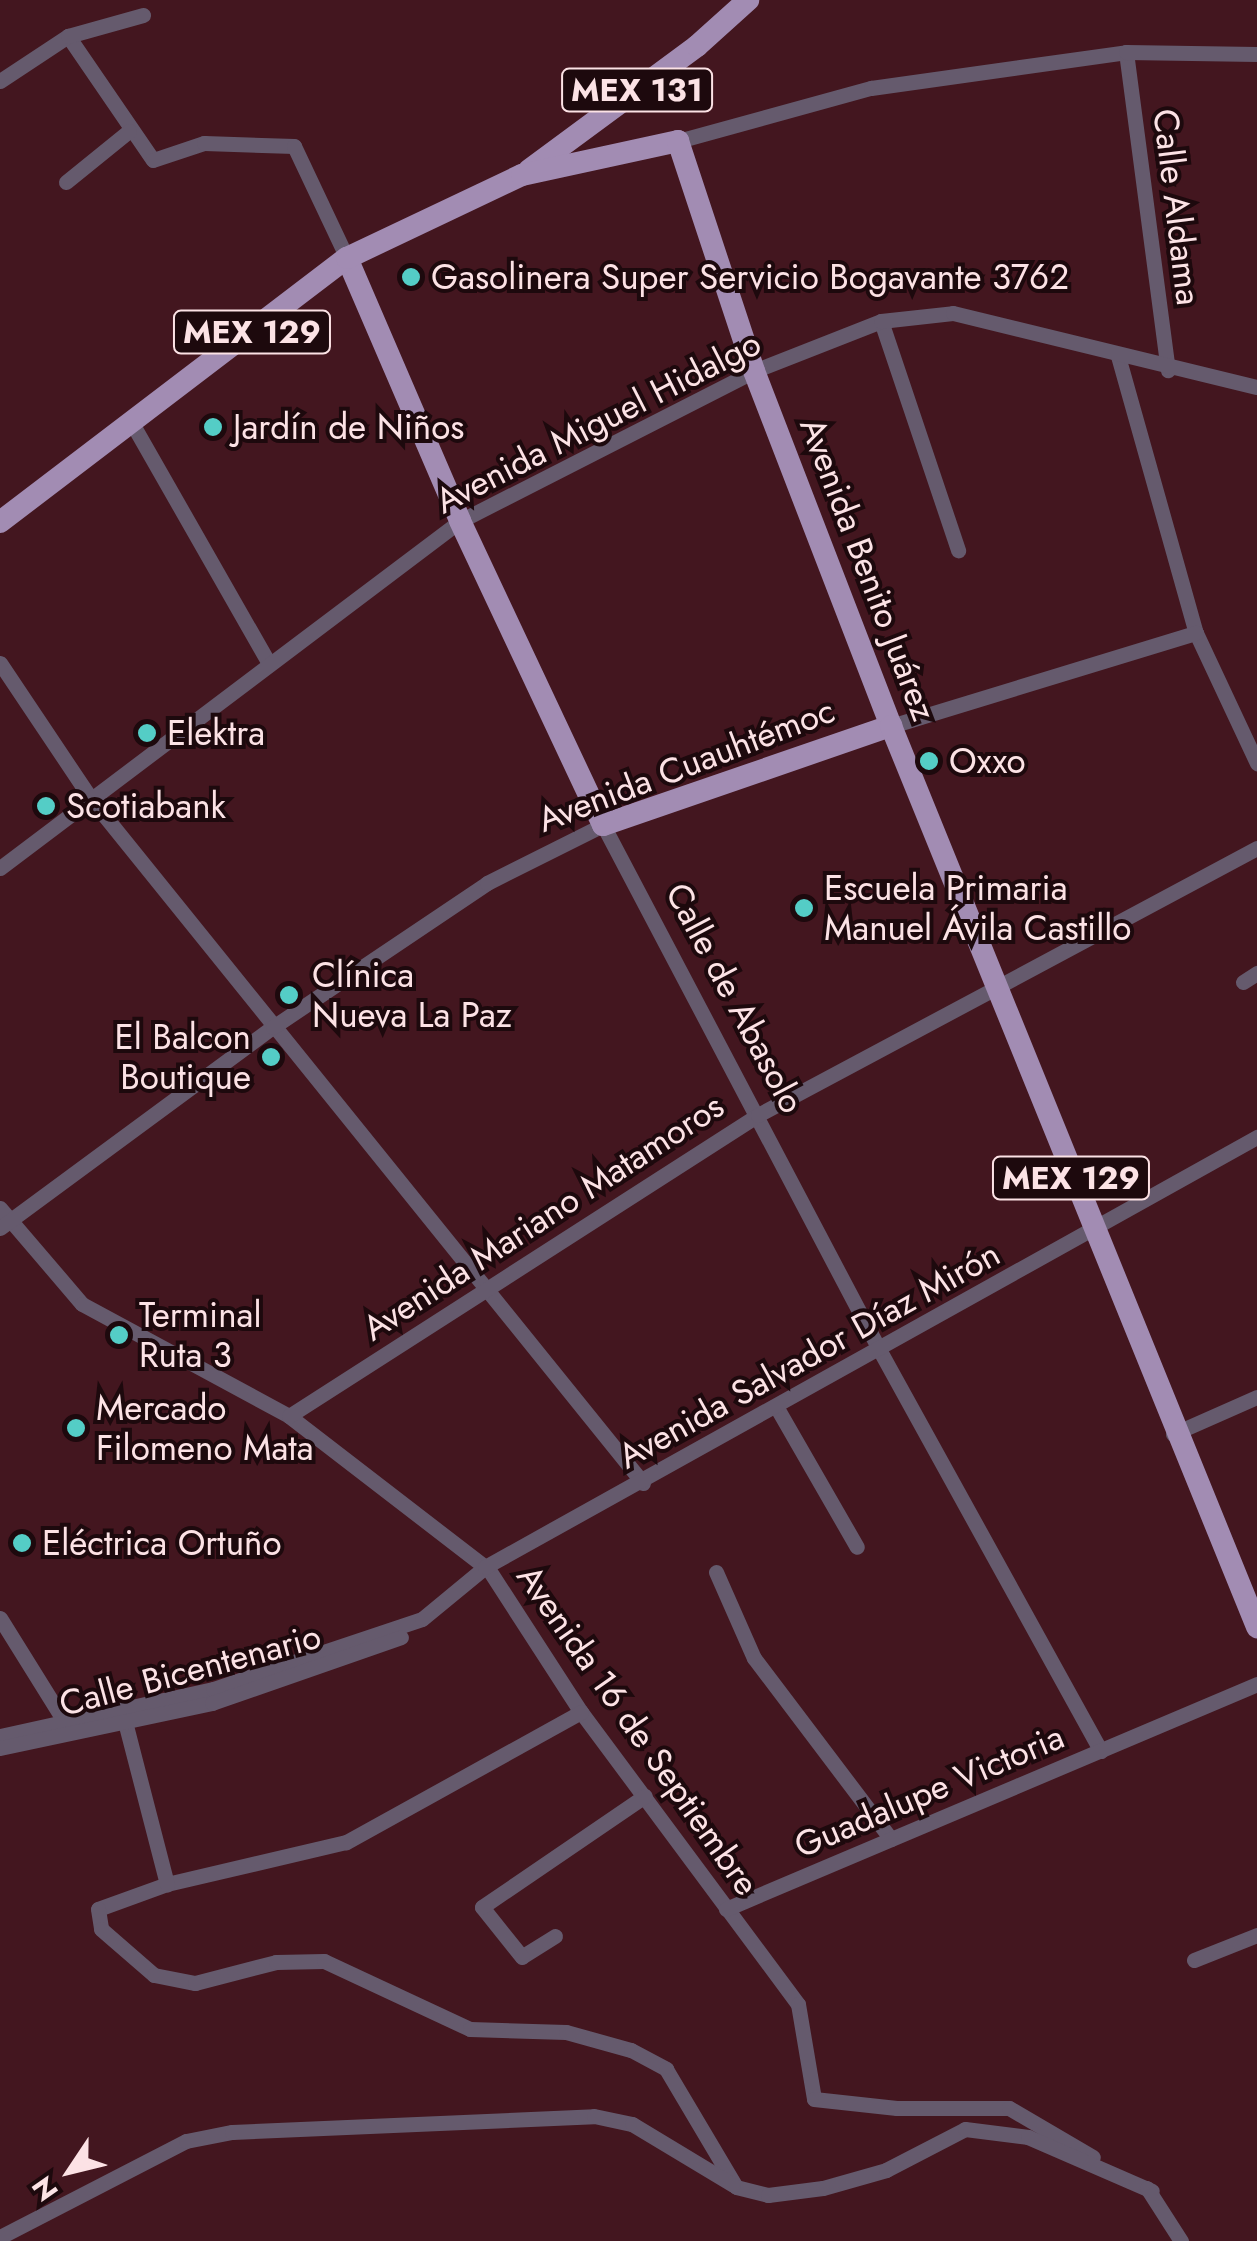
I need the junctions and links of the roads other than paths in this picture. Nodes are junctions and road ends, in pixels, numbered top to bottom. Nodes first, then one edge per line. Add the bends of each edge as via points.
1 (748, 0) edge
2 (143, 15) dead end
3 (68, 36) junction
4 (1126, 52) junction
5 (1257, 54) edge
6 (0, 81) edge
7 (129, 132) junction
8 (678, 141) junction
9 (522, 175) junction
10 (66, 182) dead end
11 (347, 258) junction
12 (881, 321) junction
13 (1118, 356) junction
14 (1168, 370) junction
15 (754, 371) junction
16 (1257, 387) edge
17 (133, 425) junction
18 (460, 521) junction
19 (0, 522) edge
20 (958, 550) dead end
21 (1196, 633) junction
22 (0, 663) edge
23 (269, 663) junction
24 (891, 726) junction
25 (1257, 763) edge
26 (91, 799) junction
27 (604, 825) junction
28 (1257, 848) edge
29 (0, 868) edge
30 (995, 991) junction
31 (273, 1027) junction
32 (758, 1115) junction
33 (1257, 1137) edge
34 (3, 1218) edge
35 (1092, 1229) junction
36 (482, 1288) junction
37 (880, 1351) junction
38 (1257, 1396) edge
39 (777, 1408) junction
40 (289, 1416) junction
41 (1173, 1434) junction
42 (642, 1484) junction
43 (858, 1546) dead end
44 (489, 1567) junction
45 (716, 1572) dead end
46 (0, 1618) edge
47 (1257, 1627) edge
48 (1257, 1684) edge
49 (581, 1712) junction
50 (122, 1713) junction
51 (69, 1729) junction
52 (0, 1736) edge
53 (0, 1748) edge
54 (1101, 1751) junction
55 (645, 1796) junction
56 (892, 1840) junction
57 (166, 1884) junction
58 (726, 1909) junction
59 (1257, 1935) edge
60 (556, 1936) dead end
61 (1194, 1960) dead end
62 (736, 2187) junction
63 (1152, 2191) junction
64 (0, 2237) edge
65 (1181, 2241) edge

1 - 9 main road, MEX 131 via 697,46
2 - 3 street
3 - 6 street
3 - 7 street
4 - 5 street
4 - 8 street via 871,88
4 - 14 street, Calle Aldama
7 - 10 street
7 - 11 street via 153,160 204,143 294,146
8 - 9 main road, MEX 129
8 - 15 main road, Avenida Benito Juárez / MEX 129
9 - 11 main road, MEX 129
11 - 17 main road, MEX 129
11 - 18 main road, Calle de Abasolo / MEX 129
12 - 13 street, Avenida Miguel Hidalgo via 953,314 1030,327
12 - 15 street, Avenida Miguel Hidalgo
12 - 20 street
13 - 14 street, Avenida Miguel Hidalgo
13 - 21 street
14 - 16 street, Avenida Miguel Hidalgo
15 - 18 street, Avenida Miguel Hidalgo
15 - 24 main road, Avenida Benito Juárez / MEX 129
17 - 19 main road, MEX 129
17 - 23 street
18 - 23 street, Avenida Miguel Hidalgo
18 - 27 main road, Calle de Abasolo / MEX 129
21 - 24 street, Avenida Cuauhtémoc
21 - 25 street
22 - 26 street
23 - 26 street, Avenida Miguel Hidalgo
24 - 27 main road, Avenida Cuauhtémoc
24 - 30 main road, Avenida Benito Juárez / MEX 129
26 - 29 street, Avenida Miguel Hidalgo
26 - 31 street
27 - 31 street, Avenida Cuauhtémoc via 486,883
27 - 32 street, Calle de Abasolo
28 - 30 street, Avenida Mariano Matamoros
30 - 32 street, Avenida Mariano Matamoros
30 - 35 main road, Avenida Benito Juárez / MEX 129
31 - 34 street, Avenida Cuauhtémoc
31 - 36 street
32 - 36 street, Avenida Mariano Matamoros
32 - 37 street, Calle de Abasolo
33 - 35 street, Avenida Salvador Díaz Mirón
34 - 40 street, Avenida 16 de Septiembre via 82,1304
35 - 37 street, Avenida Salvador Díaz Mirón
35 - 41 main road, Avenida Benito Juárez / MEX 129
36 - 40 street, Avenida Mariano Matamoros
36 - 42 street
37 - 39 street, Avenida Salvador Díaz Mirón
37 - 54 street, Calle de Abasolo
38 - 41 street
39 - 42 street, Avenida Salvador Díaz Mirón
39 - 43 street
40 - 44 street, Avenida 16 de Septiembre
41 - 47 main road, Avenida Benito Juárez / MEX 129
42 - 44 street, Avenida Salvador Díaz Mirón
44 - 49 street, Avenida 16 de Septiembre
44 - 50 street, Calle Bicentenario via 422,1618
45 - 56 street via 754,1658
46 - 51 street
48 - 54 street, Guadalupe Victoria
49 - 55 street, Avenida 16 de Septiembre
49 - 57 street via 346,1842
50 - 51 street, Calle Bicentenario
50 - 57 street
51 - 52 street, Calle Bicentenario
51 - 53 street, Calle Bicentenario
54 - 56 street, Guadalupe Victoria
55 - 58 street, Avenida 16 de Septiembre
55 - 60 street via 482,1908 522,1957
56 - 58 street, Guadalupe Victoria
57 - 62 street via 98,1909 100,1929 154,1975 195,1983 276,1962 324,1961 470,2029 566,2032 631,2050 666,2069
58 - 63 street, Avenida 16 de Septiembre via 798,2004 814,2099 898,2108 1009,2108
59 - 61 street
62 - 63 street via 768,2195 822,2188 886,2170 966,2129 1028,2137
62 - 64 street via 632,2124 594,2116 232,2132 186,2141
63 - 65 street, Avenida 16 de Septiembre

